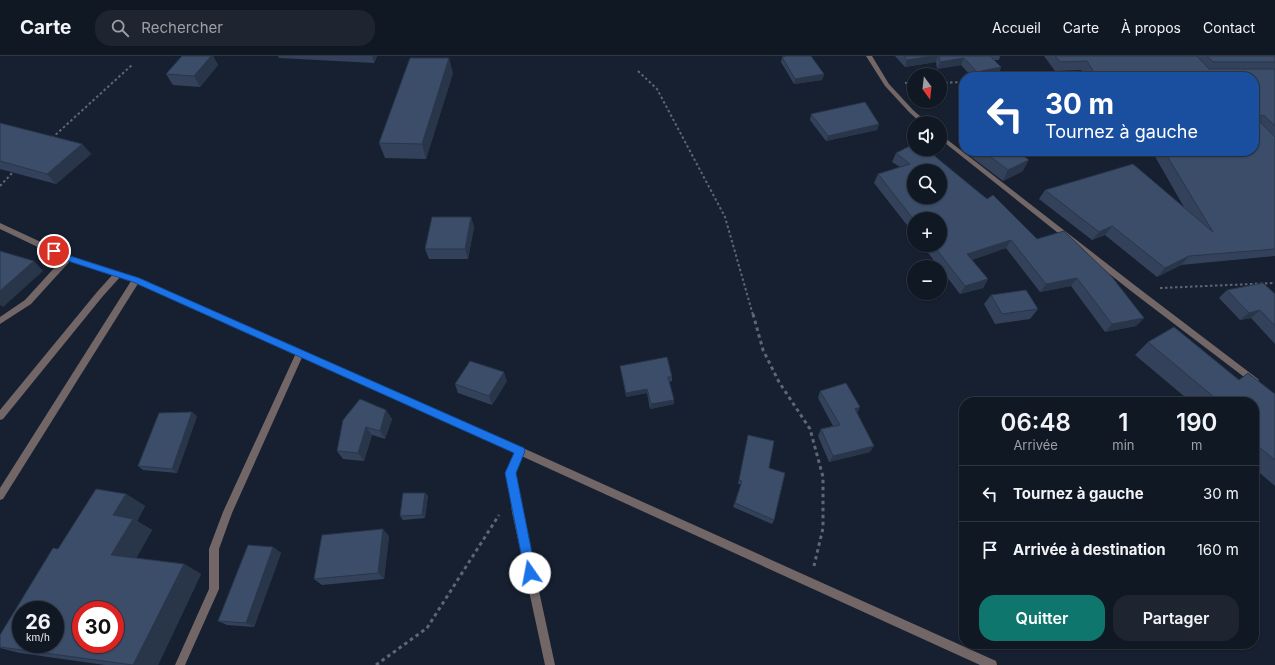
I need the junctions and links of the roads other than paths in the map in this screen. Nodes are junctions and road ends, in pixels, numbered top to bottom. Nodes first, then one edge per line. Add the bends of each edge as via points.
1 (869, 56) edge
2 (917, 116) edge
3 (947, 142) edge
4 (959, 151) edge
5 (965, 156) edge
6 (0, 226) edge
7 (68, 258) junction
8 (118, 274) junction
9 (136, 280) junction
10 (0, 321) edge
11 (300, 353) junction
12 (1263, 387) edge
13 (0, 416) edge
14 (520, 451) junction
15 (0, 496) edge
16 (180, 665) edge
17 (550, 665) edge
18 (992, 665) edge

1 - 2 street via 886,84
3 - 4 street
5 - 12 street
6 - 7 street
7 - 8 street
7 - 10 street via 28,302
8 - 9 street
8 - 13 street
9 - 11 street
9 - 15 street
11 - 14 street
11 - 16 street via 228,512 214,549 214,589
14 - 17 street via 510,473
14 - 18 street

